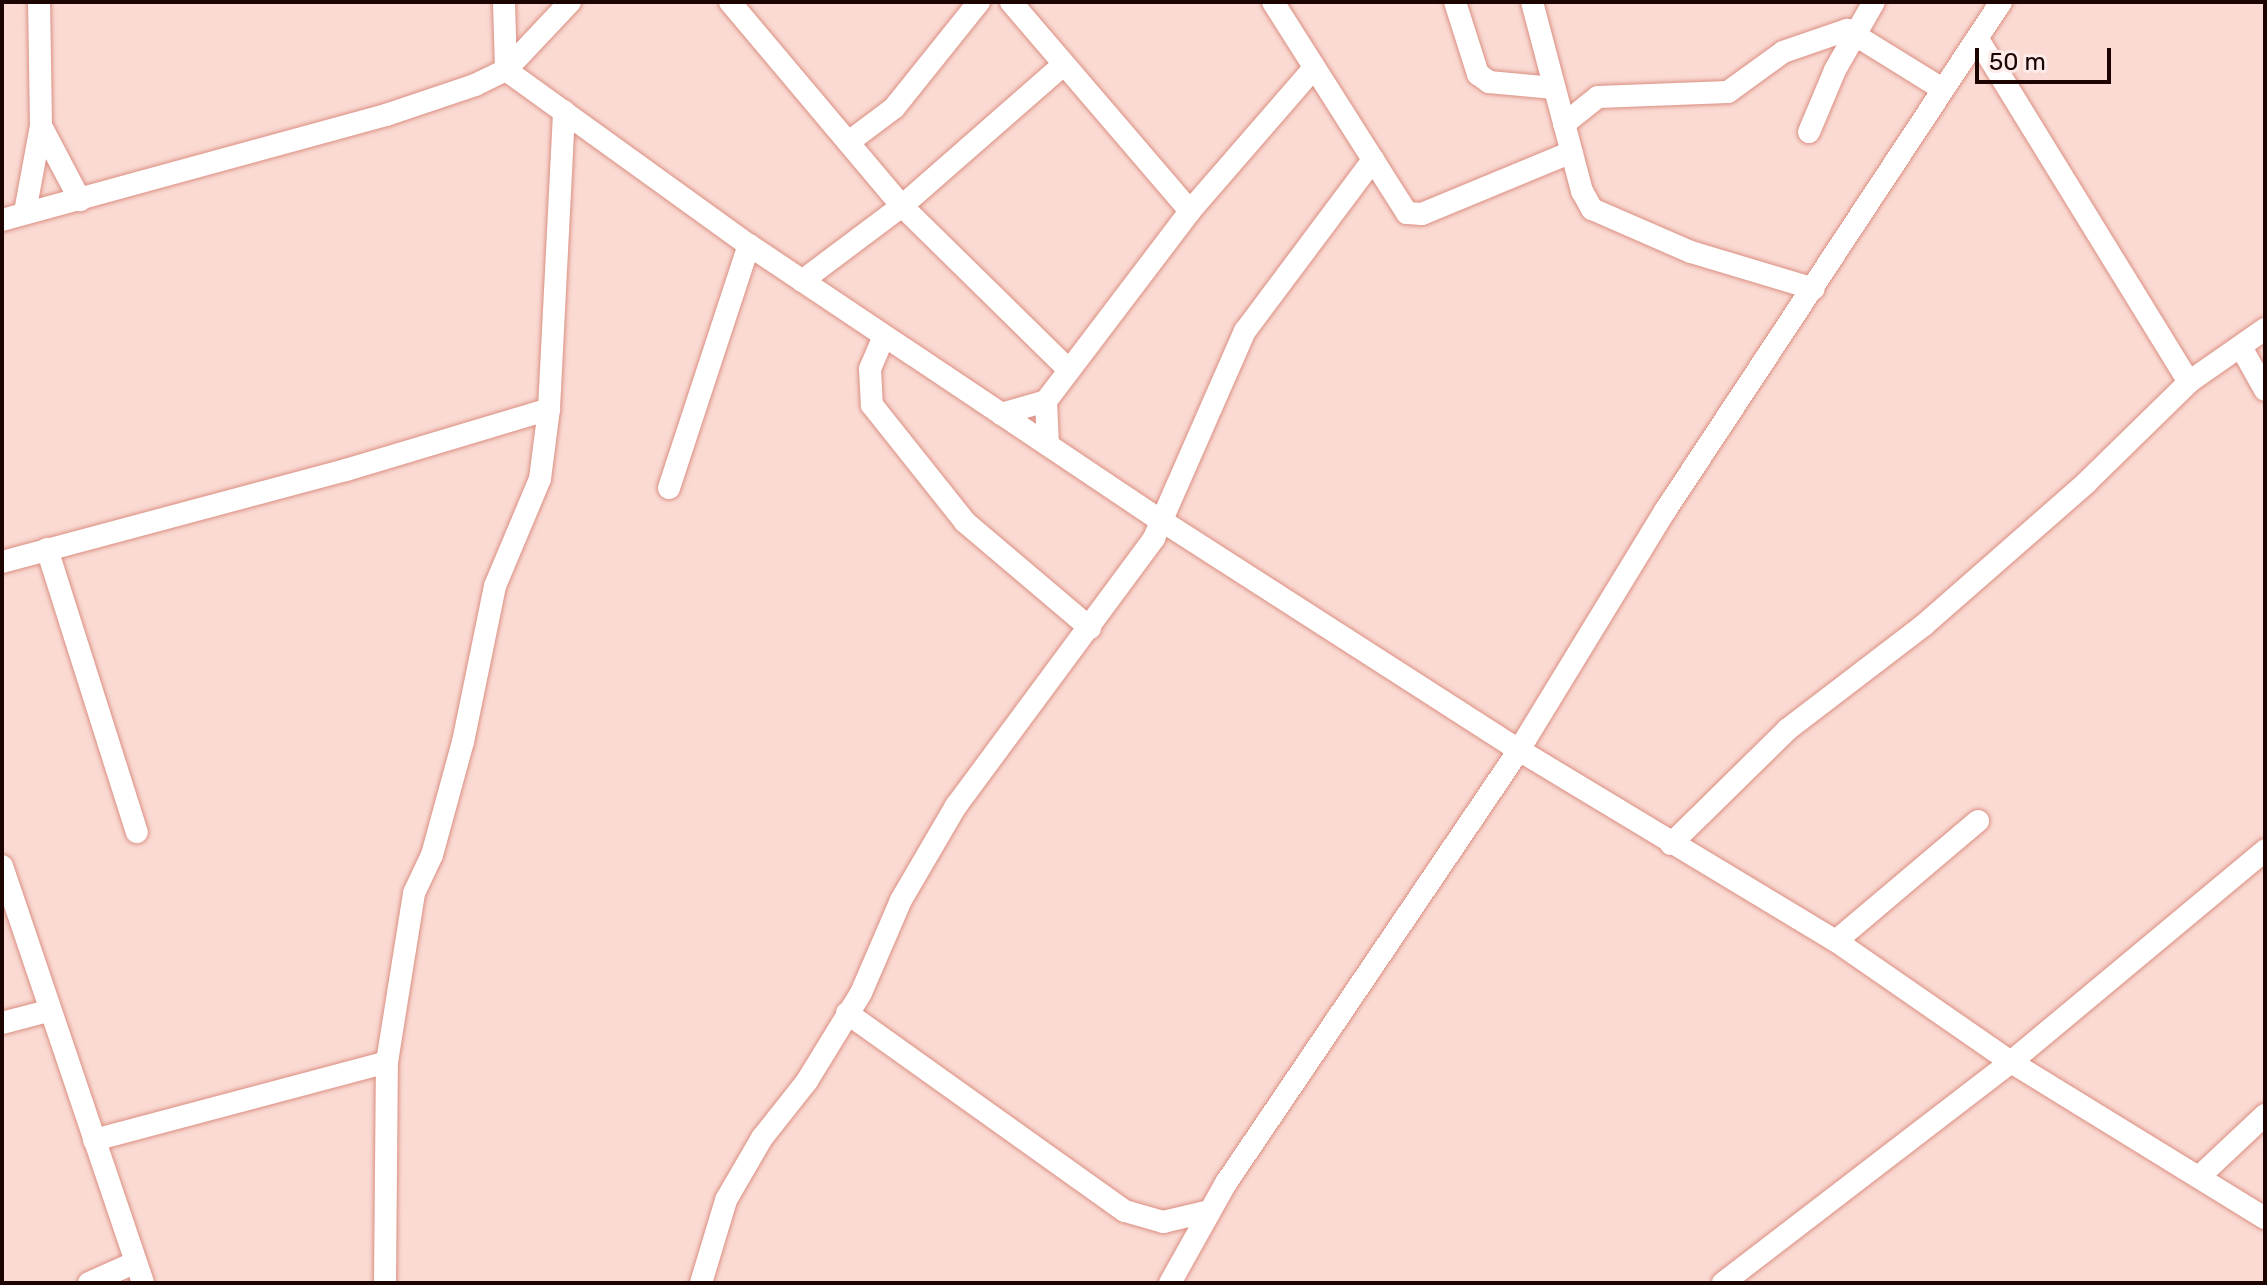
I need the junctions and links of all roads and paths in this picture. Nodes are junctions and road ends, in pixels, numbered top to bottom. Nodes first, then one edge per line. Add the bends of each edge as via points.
1 (39, 2) edge
2 (504, 2) edge
3 (570, 2) edge
4 (730, 2) edge
5 (979, 2) edge
6 (1011, 2) edge
7 (1273, 2) edge
8 (1455, 2) edge
9 (1532, 2) edge
10 (1874, 2) edge
11 (2001, 2) edge
12 (1856, 31) junction
13 (1979, 41) junction
14 (1064, 64) junction
15 (1314, 68) junction
16 (506, 70) junction
17 (1554, 88) junction
18 (1941, 88) junction
19 (564, 111) junction
20 (1564, 124) junction
21 (41, 126) junction
22 (1809, 132) dead end
23 (850, 141) junction
24 (1572, 152) junction
25 (1373, 160) junction
26 (80, 200) junction
27 (902, 206) junction
28 (1190, 211) junction
29 (25, 212) junction
30 (2, 220) edge
31 (749, 245) junction
32 (802, 281) junction
33 (1814, 289) junction
34 (2265, 329) edge
35 (884, 336) junction
36 (2241, 347) junction
37 (1069, 370) junction
38 (2189, 382) junction
39 (2265, 390) edge
40 (1046, 401) junction
41 (549, 409) junction
42 (1001, 414) junction
43 (1048, 445) junction
44 (669, 488) dead end
45 (1159, 519) junction
46 (47, 549) junction
47 (2, 562) edge
48 (1090, 628) junction
49 (1519, 750) junction
50 (1978, 821) dead end
51 (137, 832) dead end
52 (1671, 844) junction
53 (2265, 850) edge
54 (2, 866) edge
55 (1836, 941) junction
56 (48, 1011) junction
57 (847, 1013) junction
58 (2, 1023) edge
59 (387, 1062) junction
60 (2011, 1062) junction
61 (2265, 1115) edge
62 (94, 1140) junction
63 (2201, 1175) junction
64 (1209, 1211) junction
65 (2265, 1218) edge
66 (140, 1272) edge
67 (89, 1283) edge
68 (385, 1283) edge
69 (701, 1283) edge
70 (1170, 1283) edge
71 (1723, 1283) edge

1 - 21 street
2 - 16 street
3 - 16 street
4 - 23 street
5 - 23 street via 894,108
6 - 14 street
7 - 15 street
8 - 17 street via 1478,74 1489,82
9 - 17 street
10 - 12 street
11 - 13 street
12 - 18 street
12 - 20 street via 1783,52 1728,92 1598,97
12 - 22 street
13 - 18 street
13 - 38 street
14 - 27 street
14 - 28 street
15 - 25 street
15 - 28 street
16 - 19 street
16 - 26 street via 386,115
17 - 20 street
18 - 33 street
19 - 31 street
19 - 41 street
20 - 24 street
21 - 26 street
21 - 29 street
23 - 27 street
24 - 25 street via 1413,216
24 - 33 street via 1592,209 1610,220
25 - 45 street via 1245,331
26 - 29 street
27 - 32 street
27 - 37 street
28 - 37 street
29 - 30 street
31 - 32 street
31 - 44 street
32 - 35 street
33 - 49 street via 1665,511
34 - 36 street
35 - 42 street
35 - 48 street via 870,369 867,390 872,405 965,522
36 - 38 street
36 - 39 street
37 - 40 street
38 - 52 street via 1935,615 1768,747
40 - 42 street
40 - 43 street
41 - 46 street via 346,470
41 - 59 street via 533,506 495,586 463,742 432,855 414,893
42 - 43 street
43 - 45 street
45 - 48 street via 1154,538
45 - 49 street
46 - 47 street
46 - 51 street
48 - 57 street via 956,806 901,900
49 - 52 street
49 - 64 street
50 - 55 street
52 - 55 street
53 - 60 street
54 - 56 street
55 - 60 street
56 - 58 street
56 - 62 street
57 - 64 street via 1125,1211 1163,1222
57 - 69 street via 733,1187
59 - 62 street
59 - 68 street
60 - 63 street
60 - 71 street
61 - 63 street
62 - 66 street
63 - 65 street
64 - 70 street
66 - 67 street

